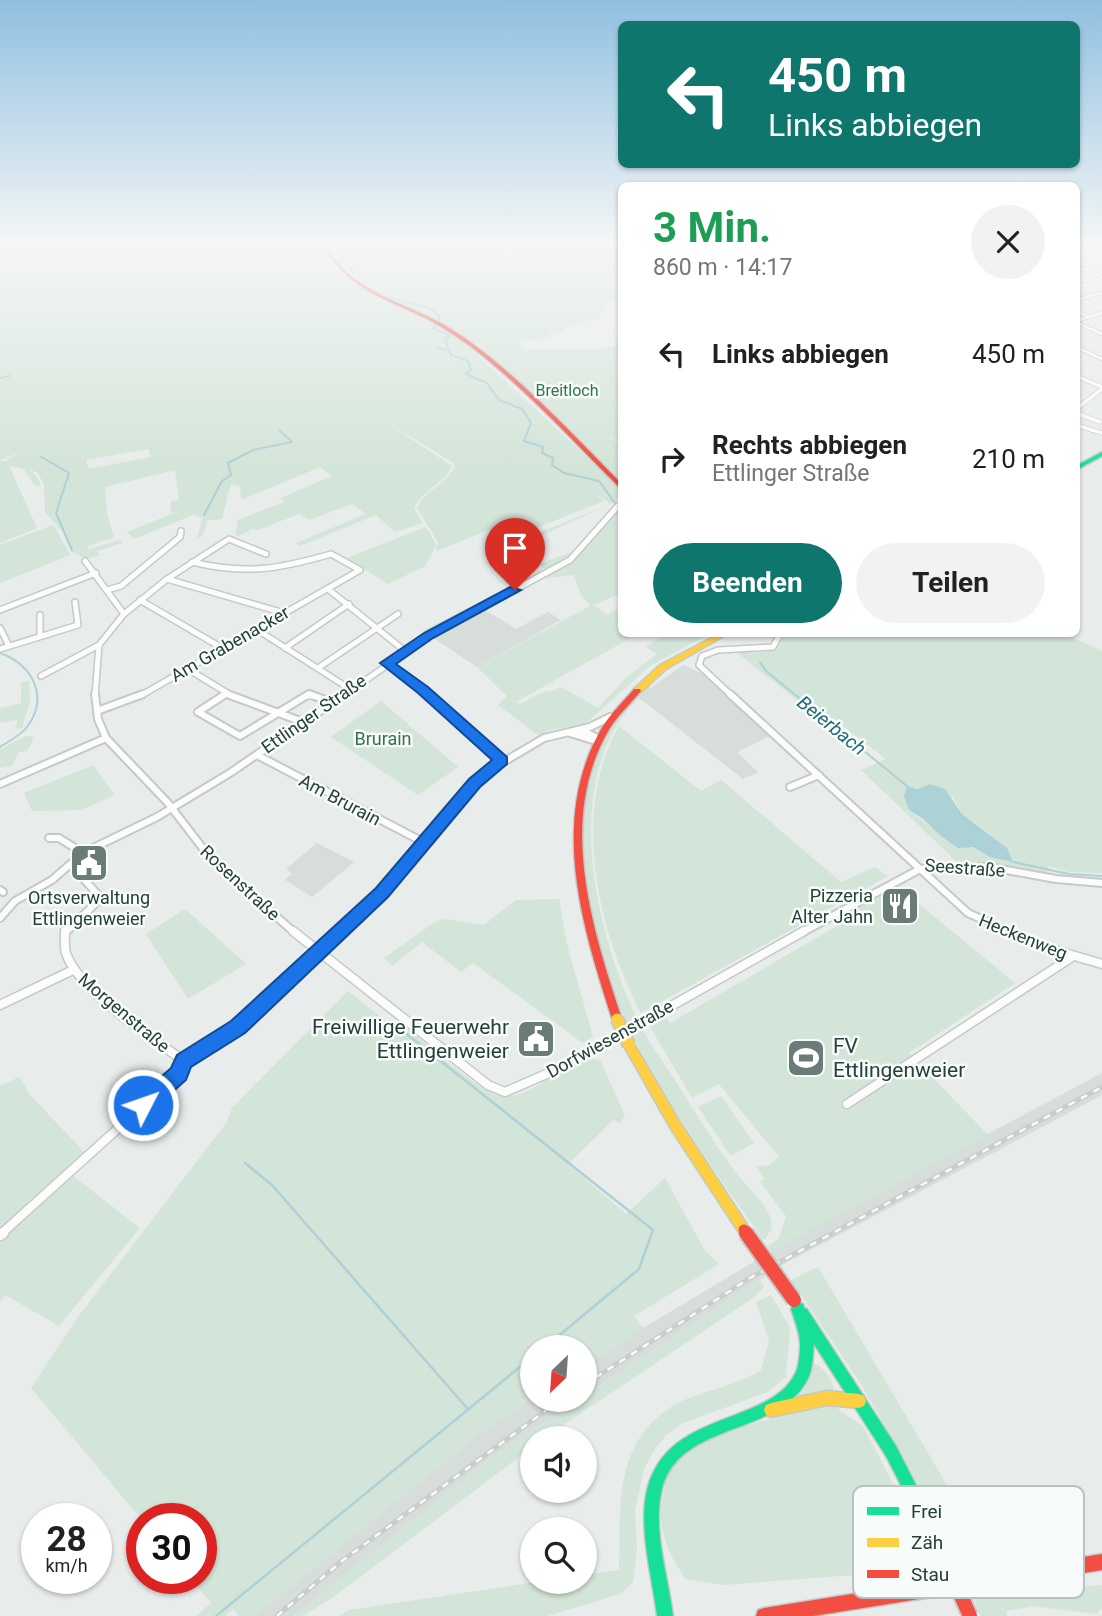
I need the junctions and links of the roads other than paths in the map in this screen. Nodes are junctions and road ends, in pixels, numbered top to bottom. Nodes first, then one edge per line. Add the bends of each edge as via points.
1 (427, 319) edge
2 (1080, 323) edge
3 (1102, 334) edge
4 (1080, 349) edge
5 (1102, 359) edge
6 (1080, 378) edge
7 (1102, 388) edge
8 (1080, 407) edge
9 (1080, 413) edge
10 (1101, 422) edge
11 (1080, 426) edge
12 (1085, 427) junction
13 (1102, 433) edge
14 (1102, 455) edge
15 (1102, 461) edge
16 (1090, 463) junction
17 (1080, 464) edge
18 (1080, 465) edge
19 (618, 482) edge
20 (618, 505) edge
21 (181, 531) dead end
22 (266, 554) dead end
23 (85, 561) dead end
24 (192, 562) junction
25 (96, 573) junction
26 (167, 579) junction
27 (328, 589) junction
28 (107, 590) junction
29 (140, 600) junction
30 (75, 602) dead end
31 (349, 604) junction
32 (0, 610) edge
33 (284, 613) junction
34 (124, 614) junction
35 (398, 614) dead end
36 (40, 615) dead end
37 (0, 628) edge
38 (377, 628) junction
39 (256, 629) junction
40 (40, 635) junction
41 (717, 637) edge
42 (777, 637) edge
43 (8, 644) junction
44 (99, 645) junction
45 (285, 648) junction
46 (0, 649) edge
47 (222, 649) junction
48 (405, 651) junction
49 (387, 663) junction
50 (318, 668) junction
51 (188, 669) junction
52 (41, 676) dead end
53 (350, 688) junction
54 (224, 695) junction
55 (331, 702) junction
56 (97, 711) junction
57 (279, 713) junction
58 (610, 718) junction
59 (303, 722) junction
60 (579, 730) junction
61 (554, 734) junction
62 (106, 738) junction
63 (597, 739) junction
64 (257, 755) junction
65 (502, 761) junction
66 (819, 775) junction
67 (0, 784) edge
68 (790, 787) dead end
69 (171, 809) junction
70 (50, 838) dead end
71 (425, 843) junction
72 (83, 853) junction
73 (71, 865) junction
74 (920, 869) junction
75 (1102, 883) edge
76 (0, 918) edge
77 (316, 951) junction
78 (1072, 957) junction
79 (1102, 964) edge
80 (73, 970) junction
81 (0, 1005) edge
82 (184, 1061) junction
83 (847, 1104) dead end
84 (0, 1235) edge
85 (796, 1304) junction
86 (861, 1402) junction
87 (766, 1410) junction
88 (909, 1486) edge
89 (1102, 1562) edge
90 (1084, 1565) edge
91 (877, 1598) edge
92 (962, 1598) edge
93 (665, 1616) edge
94 (764, 1616) edge
95 (970, 1616) edge

1 - 19 main road via 452,331 488,358
2 - 3 street
4 - 5 street
6 - 7 street
7 - 8 street
9 - 10 street
10 - 12 street
11 - 12 street
12 - 13 street
14 - 16 main road
14 - 17 main road
15 - 16 main road
16 - 18 main road
20 - 48 street, Ettlinger Straße via 570,560
21 - 28 street via 180,537 128,580
22 - 24 street via 229,539
23 - 25 street
24 - 26 street
24 - 27 street, Am Grabenacker via 256,573 331,554 360,570
25 - 28 street
25 - 32 street
26 - 29 street
26 - 33 street
27 - 31 street
27 - 33 street, Am Grabenacker
28 - 34 street
29 - 34 street
29 - 47 street
30 - 40 street via 78,625
31 - 38 street
31 - 45 street
33 - 39 street, Am Grabenacker
34 - 44 street
35 - 38 street
36 - 40 street
37 - 43 street
38 - 48 street
38 - 50 street
39 - 45 street
39 - 47 street, Am Grabenacker
40 - 43 street
41 - 58 main road via 653,672
42 - 66 street, Seestraße via 769,649 709,653 699,660 702,669
43 - 46 street
44 - 52 street
44 - 56 street
45 - 50 street
47 - 51 street, Am Grabenacker
48 - 49 street, Ettlinger Straße
49 - 53 street, Ettlinger Straße
49 - 65 street
50 - 53 street
51 - 54 street
51 - 56 street, Am Grabenacker via 128,702
53 - 55 street, Ettlinger Straße
54 - 57 street
54 - 57 street via 198,712 238,735
55 - 57 street via 309,694
55 - 59 street, Ettlinger Straße
56 - 62 street
57 - 59 street
58 - 60 street
58 - 63 main road
59 - 64 street, Ettlinger Straße
60 - 61 street
60 - 63 street
61 - 63 street
61 - 65 street
62 - 67 street
62 - 69 street, Rosenstraße
63 - 85 main road, bridge via 580,790 576,833 579,888 594,954 629,1045 675,1125
64 - 69 street, Ettlinger Straße
64 - 71 street, Am Brurain
65 - 71 street via 474,783
66 - 68 street
66 - 74 street, Seestraße
69 - 72 street, Ettlinger Straße
69 - 77 street, Rosenstraße via 211,859
70 - 72 street via 59,838
71 - 77 street via 382,893
72 - 73 street, Ettlinger Straße
73 - 76 street, Ettlinger Straße via 15,901
73 - 80 street, Morgenstraße via 101,898 65,930 65,951
74 - 75 street, Seestraße via 990,867
74 - 77 street, Dorfwiesenstraße via 599,1048 505,1092 488,1086
74 - 78 street, Heckenweg via 958,906 983,922
77 - 82 street via 238,1027
78 - 79 street, Heckenweg
78 - 83 street
80 - 81 street
80 - 82 street, Morgenstraße via 139,1029
82 - 84 street via 175,1077
85 - 86 main road
85 - 87 main road via 807,1348 802,1381 786,1401
86 - 87 main road via 838,1398
86 - 88 main road, bridge
87 - 93 main road via 714,1425 684,1441 660,1473 653,1522
89 - 90 main road
91 - 94 main road
92 - 95 main road, bridge

